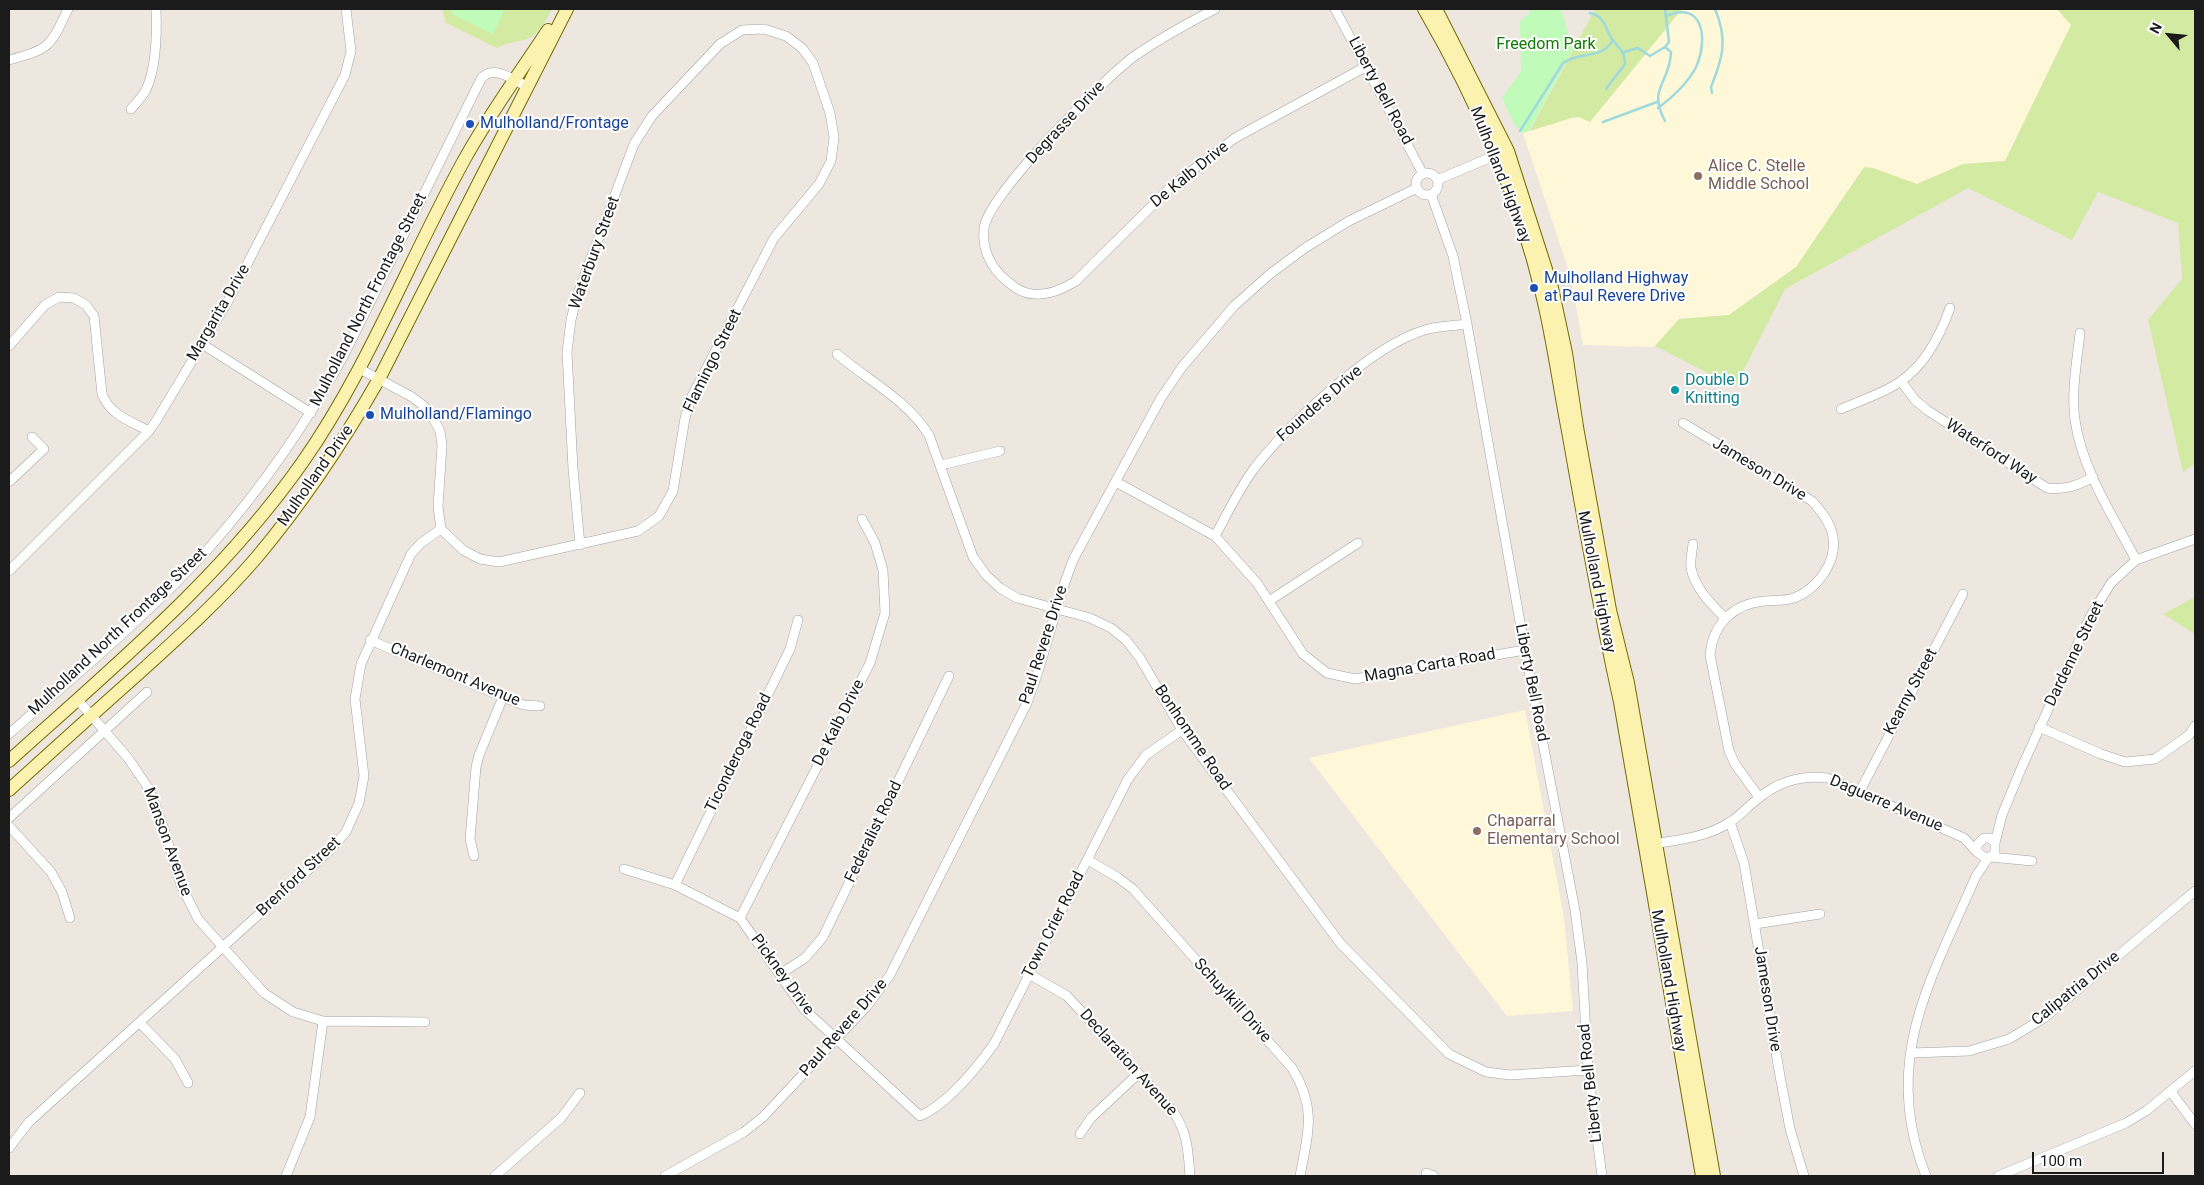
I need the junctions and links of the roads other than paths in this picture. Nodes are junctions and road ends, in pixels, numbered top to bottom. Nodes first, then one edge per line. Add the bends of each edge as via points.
1 (68, 9) edge
2 (156, 9) edge
3 (346, 9) edge
4 (561, 9) edge
5 (566, 9) edge
6 (1215, 9) edge
7 (1335, 9) edge
8 (1424, 9) edge
9 (1436, 9) edge
10 (764, 29) joint
11 (9, 60) edge
12 (1367, 66) junction
13 (520, 83) junction
14 (131, 109) dead end
15 (1498, 154) junction
16 (1423, 174) junction
17 (1437, 180) junction
18 (1417, 188) junction
19 (1431, 194) junction
20 (1001, 278) joint
21 (1950, 308) dead end
22 (1466, 324) junction
23 (2080, 333) dead end
24 (202, 344) junction
25 (9, 346) edge
26 (837, 354) dead end
27 (360, 369) junction
28 (379, 379) junction
29 (1901, 382) junction
30 (1841, 409) dead end
31 (311, 413) junction
32 (1683, 423) dead end
33 (150, 431) junction
34 (32, 436) dead end
35 (1000, 450) dead end
36 (941, 465) junction
37 (2093, 477) junction
38 (9, 482) edge
39 (1116, 482) junction
40 (862, 519) dead end
41 (441, 529) junction
42 (1215, 536) junction
43 (2195, 539) edge
44 (1358, 543) dead end
45 (1693, 544) dead end
46 (580, 545) junction
47 (2136, 560) junction
48 (9, 571) edge
49 (1962, 594) dead end
50 (1269, 601) junction
51 (1057, 609) junction
52 (1724, 617) junction
53 (798, 620) dead end
54 (370, 640) junction
55 (1525, 650) junction
56 (949, 676) dead end
57 (147, 692) dead end
58 (503, 697) junction
59 (78, 699) junction
60 (540, 706) dead end
61 (91, 716) junction
62 (2195, 726) edge
63 (2039, 727) junction
64 (104, 730) junction
65 (1182, 730) junction
66 (9, 734) edge
67 (9, 761) edge
68 (9, 790) edge
69 (1860, 791) junction
70 (1759, 797) junction
71 (2002, 815) junction
72 (9, 818) edge
73 (1730, 822) junction
74 (9, 826) edge
75 (1964, 838) junction
76 (1984, 838) junction
77 (1650, 844) junction
78 (1996, 844) junction
79 (1978, 852) junction
80 (474, 856) dead end
81 (1990, 857) junction
82 (2010, 858) junction
83 (1088, 860) junction
84 (2032, 861) dead end
85 (624, 869) dead end
86 (1976, 876) junction
87 (675, 885) junction
88 (2195, 891) edge
89 (1820, 914) dead end
90 (70, 918) dead end
91 (740, 918) junction
92 (1755, 924) junction
93 (222, 947) junction
94 (780, 974) junction
95 (1029, 974) junction
96 (323, 1021) junction
97 (425, 1022) dead end
98 (140, 1023) junction
99 (835, 1040) junction
100 (1910, 1053) junction
101 (1588, 1070) junction
102 (2195, 1071) edge
103 (1138, 1074) junction
104 (188, 1083) dead end
105 (2171, 1092) junction
106 (580, 1093) dead end
107 (920, 1116) joint
108 (2195, 1124) edge
109 (1080, 1134) dead end
110 (9, 1148) edge
111 (286, 1176) edge
112 (495, 1176) edge
113 (665, 1176) edge
114 (1190, 1176) edge
115 (1300, 1176) edge
116 (1602, 1176) edge
117 (1702, 1176) edge
118 (1714, 1176) edge
119 (1804, 1176) edge
120 (1926, 1176) edge
121 (1998, 1176) edge

1 - 11 street via 48,46
2 - 14 street via 156,40 149,81
3 - 24 street, Margarita Drive via 351,51 344,75 228,302
4 - 13 main road, Mulholland Drive
5 - 13 main road, Mulholland Drive
6 - 20 street, Degrasse Drive via 1179,28 1120,68 1096,89 1008,185 984,226 985,247
7 - 12 street, Liberty Bell Road
8 - 15 main road, Mulholland Highway
9 - 77 main road, Mulholland Highway via 1508,151 1552,288 1610,610 1628,683
10 - 46 street, Waterbury Street via 742,30 720,44 652,116 634,144 578,293 567,352
10 - 46 street, Flamingo Street via 786,36 802,48 812,63 830,112 834,137 831,161 819,184 774,238 692,396 685,418 673,491 659,516 638,531
12 - 16 street, Liberty Bell Road
12 - 20 street, De Kalb Drive via 1235,138 1173,185 1076,281 1058,292 1040,295 1019,290
13 - 27 main road, Mulholland Drive via 462,164
13 - 28 main road, Mulholland Drive
13 - 31 street, Mulholland North Frontage Street via 495,71 481,79 345,353
15 - 17 street
15 - 77 main road, Mulholland Highway via 1525,233 1550,330 1605,633
16 - 17 street via 1430,174
16 - 18 street via 1418,179
17 - 19 street via 1438,187
18 - 19 street via 1425,195
18 - 39 street, Paul Revere Drive via 1349,221 1306,248 1234,306 1182,367
19 - 22 street, Liberty Bell Road via 1453,256
21 - 29 street via 1941,333 1924,359
22 - 42 street, Founders Drive via 1426,329 1401,339 1346,378 1269,450 1252,471
22 - 55 street, Liberty Bell Road
23 - 37 street via 2075,419 2080,450
24 - 31 street
24 - 33 street, Margarita Drive
25 - 33 street via 44,304 59,297 74,298 86,305 94,316 105,402 115,414
26 - 36 street, Bonhomme Road via 918,417
27 - 28 street
27 - 59 main road, Mulholland Drive via 312,449 250,531 171,615
28 - 41 street via 424,406 440,431 438,507
28 - 61 main road, Mulholland Drive via 321,475 256,558 186,631
29 - 30 street
29 - 37 street, Waterford Way via 1927,410 2048,488 2062,490
31 - 66 street, Mulholland North Frontage Street via 263,482 208,548 144,613
32 - 52 street, Jameson Drive via 1812,502 1824,515 1833,537 1826,569 1815,586 1793,598 1740,606
33 - 48 street, Margarita Drive
34 - 38 street via 44,448
35 - 36 street
36 - 51 street, Bonhomme Road via 974,557 986,575 1017,598
37 - 47 street
39 - 42 street, Magna Carta Road
39 - 51 street, Paul Revere Drive via 1074,558
40 - 91 street, De Kalb Drive via 875,543 883,570 885,613 870,663
41 - 46 street, Flamingo Street via 462,550 480,559 499,562
41 - 54 street, Brenford Street via 411,554
42 - 50 street, Magna Carta Road
43 - 47 street, Dardenne Street
44 - 50 street
45 - 52 street via 1691,567 1698,584 1708,601
47 - 63 street, Dardenne Street via 2111,583 2090,617
49 - 69 street, Kearny Street
50 - 55 street, Magna Carta Road via 1303,654 1327,673 1355,679
51 - 65 street, Bonhomme Road via 1090,618 1126,640
51 - 99 street, Paul Revere Drive via 1038,676 1026,705 890,975
52 - 70 street via 1711,643 1710,654 1728,751
53 - 87 street, Ticonderoga Road via 790,649
54 - 58 street, Charlemont Avenue
54 - 93 street, Brenford Street via 361,664 355,699 364,776 359,803 346,832
55 - 101 street, Liberty Bell Road via 1575,910 1582,963
56 - 94 street, Federalist Road via 823,937 805,958
57 - 64 street
58 - 60 street, Charlemont Avenue via 524,705
58 - 80 street via 478,755 470,838
59 - 61 street, Manson Avenue
59 - 67 main road, Mulholland Drive
61 - 64 street, Manson Avenue
61 - 68 main road, Mulholland Drive
62 - 63 street via 2155,759 2125,762
63 - 71 street, Dardenne Street
64 - 72 street
64 - 93 street, Manson Avenue via 149,789 188,901 198,919
65 - 83 street, Town Crier Road via 1146,755 1136,767
65 - 101 street, Bonhomme Road via 1340,943 1449,1054 1486,1072 1510,1075
69 - 70 street, Daguerre Avenue via 1828,778 1813,776 1789,780
69 - 75 street, Daguerre Avenue
70 - 73 street, Daguerre Avenue
71 - 76 street, Dardenne Street
71 - 78 street, Dardenne Street
73 - 77 street, Daguerre Avenue via 1704,834
73 - 92 street, Jameson Drive via 1744,863
74 - 90 street via 52,872
75 - 76 street, Daguerre Avenue
75 - 79 street, Daguerre Avenue
76 - 78 street via 1990,838
76 - 79 street via 1977,845
77 - 117 main road, Mulholland Highway
77 - 118 main road, Mulholland Highway
78 - 81 street
78 - 82 street
79 - 81 street
79 - 86 street
81 - 82 street
81 - 86 street
82 - 84 street
83 - 95 street, Town Crier Road
83 - 115 street, Schuylkill Drive via 1133,889 1292,1068 1308,1105 1309,1129
85 - 87 street, Pickney Drive
86 - 100 street via 1921,1004
87 - 91 street, Pickney Drive
88 - 100 street, Calipatria Drive via 2044,1018 2009,1039 1968,1052
89 - 92 street
91 - 94 street, Pickney Drive
92 - 119 street, Jameson Drive via 1790,1130
93 - 96 street, Manson Avenue via 264,993 293,1012
93 - 98 street, Brenford Street
94 - 99 street, Pickney Drive via 804,1009
95 - 103 street, Declaration Avenue via 1067,996
95 - 107 street, Town Crier Road via 994,1044 978,1066 958,1087
96 - 97 street, Manson Avenue
96 - 111 street via 310,1117
98 - 104 street via 175,1059
98 - 110 street, Brenford Street via 29,1122
99 - 107 street, Pickney Drive
99 - 113 street, Paul Revere Drive via 763,1118
100 - 120 street via 1908,1105 1913,1138
101 - 116 street, Liberty Bell Road
102 - 105 street
103 - 109 street via 1091,1118
103 - 114 street, Declaration Avenue via 1173,1111 1182,1126 1188,1143
105 - 108 street
105 - 121 street via 2126,1123
106 - 112 street via 561,1118

